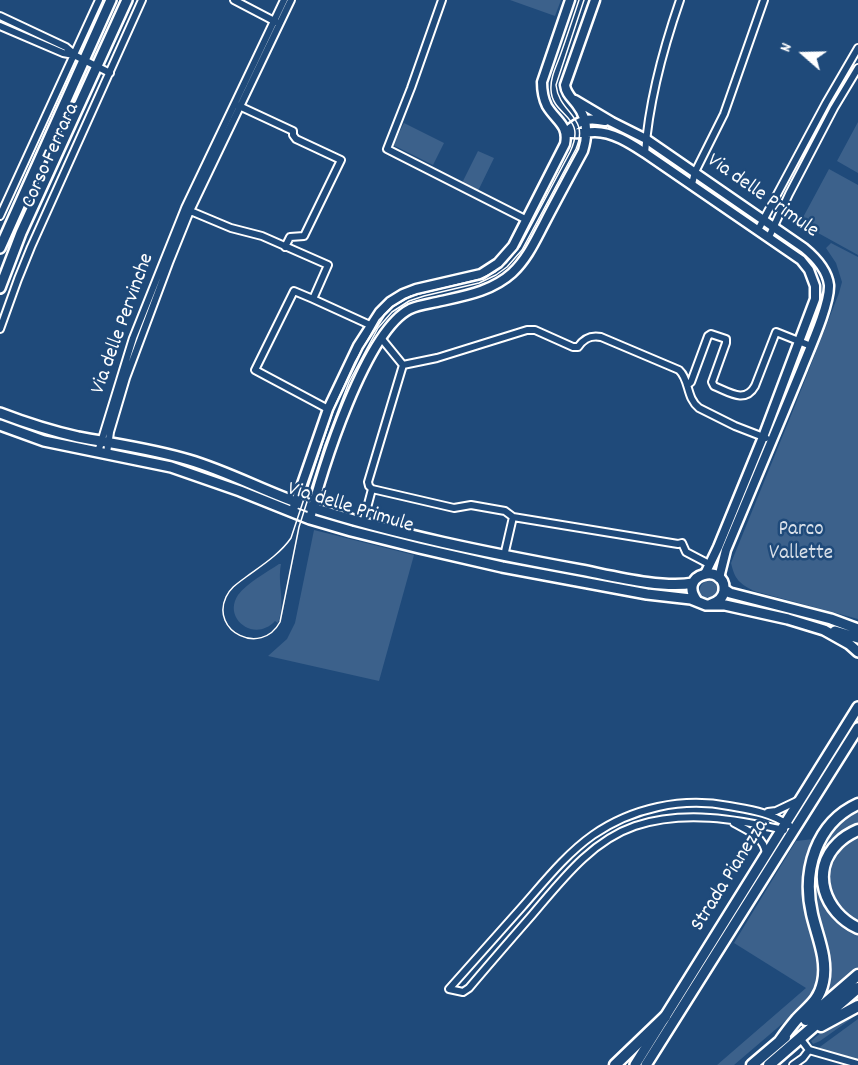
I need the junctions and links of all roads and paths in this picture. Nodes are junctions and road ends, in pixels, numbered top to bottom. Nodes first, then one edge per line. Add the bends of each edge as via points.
1 (99, 0) edge
2 (111, 0) edge
3 (127, 0) edge
4 (142, 0) edge
5 (234, 0) edge
6 (284, 0) edge
7 (290, 0) edge
8 (442, 0) edge
9 (570, 0) edge
10 (595, 0) edge
11 (680, 0) edge
12 (764, 0) edge
13 (0, 16) edge
14 (277, 22) junction
15 (0, 26) edge
16 (858, 49) edge
17 (74, 55) junction
18 (84, 59) junction
19 (96, 66) junction
20 (858, 69) edge
21 (110, 73) junction
22 (570, 97) junction
23 (826, 103) junction
24 (237, 105) junction
25 (834, 108) junction
26 (585, 119) junction
27 (612, 122) junction
28 (566, 132) junction
29 (587, 133) junction
30 (646, 139) junction
31 (645, 153) junction
32 (798, 156) junction
33 (806, 160) junction
34 (695, 171) junction
35 (692, 184) junction
36 (187, 210) junction
37 (0, 216) edge
38 (527, 220) junction
39 (764, 220) junction
40 (775, 227) junction
41 (758, 230) junction
42 (769, 237) junction
43 (0, 246) edge
44 (285, 247) junction
45 (0, 288) edge
46 (313, 299) junction
47 (370, 325) junction
48 (0, 329) edge
49 (381, 338) junction
50 (800, 342) junction
51 (811, 346) junction
52 (403, 365) junction
53 (687, 385) junction
54 (328, 409) junction
55 (0, 413) edge
56 (0, 425) edge
57 (763, 437) junction
58 (104, 441) junction
59 (772, 441) junction
60 (103, 453) junction
61 (372, 489) junction
62 (297, 502) junction
63 (312, 508) junction
64 (292, 512) junction
65 (513, 517) junction
66 (310, 519) junction
67 (363, 523) junction
68 (504, 556) junction
69 (709, 564) junction
70 (502, 567) junction
71 (705, 574) junction
72 (719, 578) junction
73 (693, 583) junction
74 (724, 589) junction
75 (697, 601) junction
76 (711, 604) junction
77 (855, 626) edge
78 (824, 630) junction
79 (858, 638) edge
80 (858, 652) edge
81 (858, 707) edge
82 (858, 728) edge
83 (799, 800) junction
84 (858, 804) edge
85 (765, 813) junction
86 (730, 821) junction
87 (783, 826) junction
88 (858, 830) edge
89 (793, 831) junction
90 (766, 854) junction
91 (858, 928) edge
92 (858, 975) edge
93 (858, 988) edge
94 (858, 1006) edge
95 (664, 1017) joint
96 (651, 1034) junction
97 (800, 1038) junction
98 (780, 1041) junction
99 (659, 1044) junction
100 (809, 1050) junction
101 (858, 1064) edge
102 (615, 1065) edge
103 (635, 1065) edge
104 (646, 1065) edge
105 (752, 1065) edge
106 (769, 1065) edge
107 (793, 1065) edge

1 - 17 street, Corso Ferrara
2 - 18 main road, Corso Ferrara
3 - 19 main road, Corso Ferrara
4 - 21 street, Corso Ferrara
5 - 14 street
6 - 14 street, Via delle Pervinche
7 - 14 street, Via delle Pervinche
8 - 38 street via 387,149
9 - 28 street via 542,82 546,103
10 - 22 street via 565,85
11 - 30 street via 662,56
12 - 34 street via 724,114
13 - 17 street via 66,47
14 - 24 street, Via delle Pervinche
15 - 17 street
16 - 23 street
17 - 18 street
17 - 37 street, Corso Ferrara
18 - 19 street
18 - 43 main road, Corso Ferrara
19 - 21 street
19 - 45 main road, Corso Ferrara
20 - 25 street
21 - 48 street, Corso Ferrara via 31,247
22 - 26 street
22 - 27 street, Via delle Primule
23 - 25 street
23 - 32 street
24 - 36 street, Via delle Pervinche
24 - 44 street via 293,131 296,139 341,160 304,236 290,237
25 - 33 street
26 - 27 street, Via delle Primule
26 - 28 street
26 - 29 street
27 - 30 street, Via delle Primule
28 - 29 street, Via delle Primule
28 - 38 street via 565,148
29 - 31 street, Via delle Primule via 608,134
29 - 49 street via 583,151 533,244 510,275 486,290 410,309
30 - 31 street
30 - 34 street, Via delle Primule
31 - 35 street, Via delle Primule
32 - 33 street
32 - 39 street
33 - 40 street
34 - 35 street
34 - 39 street, Via delle Primule
35 - 41 street, Via delle Primule
36 - 44 street
36 - 58 street, Via delle Pervinche
38 - 47 street via 507,255 490,269 403,294 390,302
39 - 40 street, Via delle Primule
39 - 41 street
40 - 42 street
40 - 51 street, Via delle Primule via 816,258 829,284 828,301
41 - 42 street, Via delle Primule
42 - 50 street, Via delle Primule via 801,260 815,286 815,299
44 - 46 street via 328,265
46 - 47 street
46 - 54 street via 294,291 255,370
47 - 54 street
49 - 52 street
49 - 63 street via 344,414
50 - 51 street
50 - 53 street via 776,332 752,392 741,396 712,382 726,339 711,334
50 - 57 street, Via delle Primule
51 - 59 street, Via delle Primule
52 - 53 street via 535,330 573,347 588,337 601,337 679,370
52 - 61 street, Via delle Primule via 368,482
53 - 57 street via 694,405
54 - 62 street
55 - 58 main road, Via delle Primule via 42,428
56 - 60 main road, Via delle Primule via 44,441
57 - 59 street
57 - 69 street, Via delle Primule
58 - 60 street, Via delle Pervinche
58 - 62 main road, Via delle Primule via 189,460
59 - 72 street, Via delle Primule via 726,550
60 - 64 main road, Via delle Primule via 171,467
61 - 65 street, Via delle Primule via 454,508 471,505 505,511
61 - 67 street, Via delle Primule
62 - 63 main road, Via delle Primule
62 - 64 street
63 - 66 street
63 - 67 main road, Via delle Primule
64 - 66 main road, Via delle Primule
65 - 68 street
65 - 69 street, Via delle Primule via 682,543 686,552
66 - 70 main road, Via delle Primule
67 - 68 main road, Via delle Primule
68 - 70 main road
68 - 73 main road, Via delle Primule via 659,583
69 - 71 street, Via delle Primule
70 - 75 main road, Via delle Primule
71 - 72 main road
71 - 73 main road
72 - 74 main road
73 - 75 main road
74 - 76 main road via 720,600
74 - 77 main road
75 - 76 main road
76 - 78 main road
78 - 79 main road
78 - 80 main road
81 - 83 main road, Strada Pianezza
82 - 89 main road, Strada Pianezza
83 - 85 street
83 - 87 main road, Strada Pianezza
84 - 98 main road via 834,820 814,852 809,897 824,962 823,981 811,1007
85 - 86 street via 705,803 668,805 636,813 606,827 562,862 449,989 463,992 469,988 575,867 605,841 635,826 670,819 703,817
85 - 87 street
86 - 87 street
86 - 90 street via 758,838 765,845
87 - 89 street
87 - 90 main road, Strada Pianezza
88 - 91 main road via 830,852 823,883 835,911
89 - 99 main road, Strada Pianezza
90 - 95 main road, Strada Pianezza
92 - 98 main road
93 - 97 main road
94 - 97 main road
95 - 96 main road
96 - 99 main road
96 - 102 main road
96 - 103 main road
97 - 100 street
97 - 106 main road
98 - 105 main road
99 - 104 main road, Strada Pianezza
100 - 101 street
100 - 107 street

